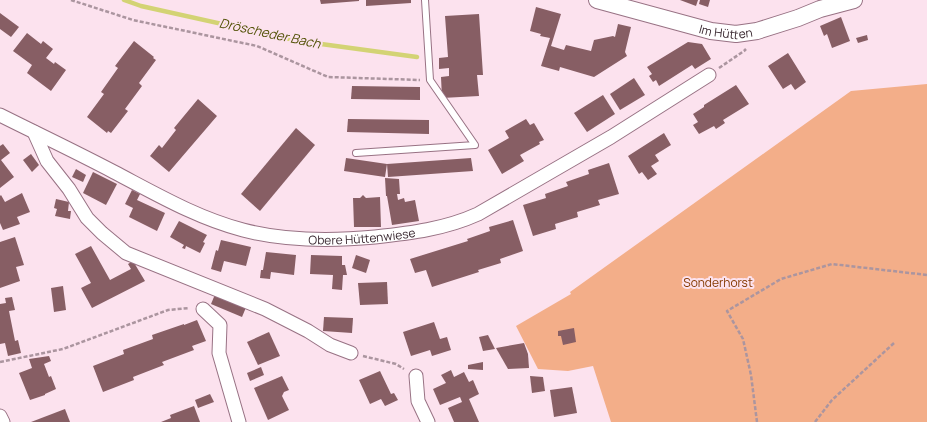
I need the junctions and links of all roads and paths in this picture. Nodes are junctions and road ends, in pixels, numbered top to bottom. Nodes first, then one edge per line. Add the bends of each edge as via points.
1 (71, 0) edge
2 (425, 0) edge
3 (597, 0) edge
4 (852, 0) edge
5 (757, 31) junction
6 (709, 75) joint
7 (430, 80) junction
8 (0, 116) edge
9 (34, 132) junction
10 (356, 153) dead end
11 (927, 275) edge
12 (203, 309) joint
13 (894, 343) dead end
14 (351, 353) joint
15 (0, 362) edge
16 (396, 364) dead end
17 (416, 376) dead end
18 (0, 416) edge
19 (3, 422) edge
20 (239, 422) edge
21 (428, 422) edge
22 (757, 422) edge
23 (815, 422) edge

1 - 7 path via 133,20 257,46 328,77
2 - 7 lane
3 - 5 street, Im Hütten via 711,31 736,34
4 - 5 street, Im Hütten via 820,8
5 - 6 path via 744,51
6 - 9 street, Obere Hüttenwiese via 611,137 461,222 405,234 361,238 271,236 243,230 198,215
7 - 10 lane via 475,145
8 - 9 street, Obere Hüttenwiese
9 - 14 street via 48,161 87,218 126,253 265,308 330,345
11 - 22 path via 832,264 781,279 727,311 743,339
12 - 15 path via 168,310 63,348
12 - 20 street via 220,325 219,353
13 - 23 path via 832,400
14 - 16 path
17 - 21 street via 418,401
18 - 19 street

